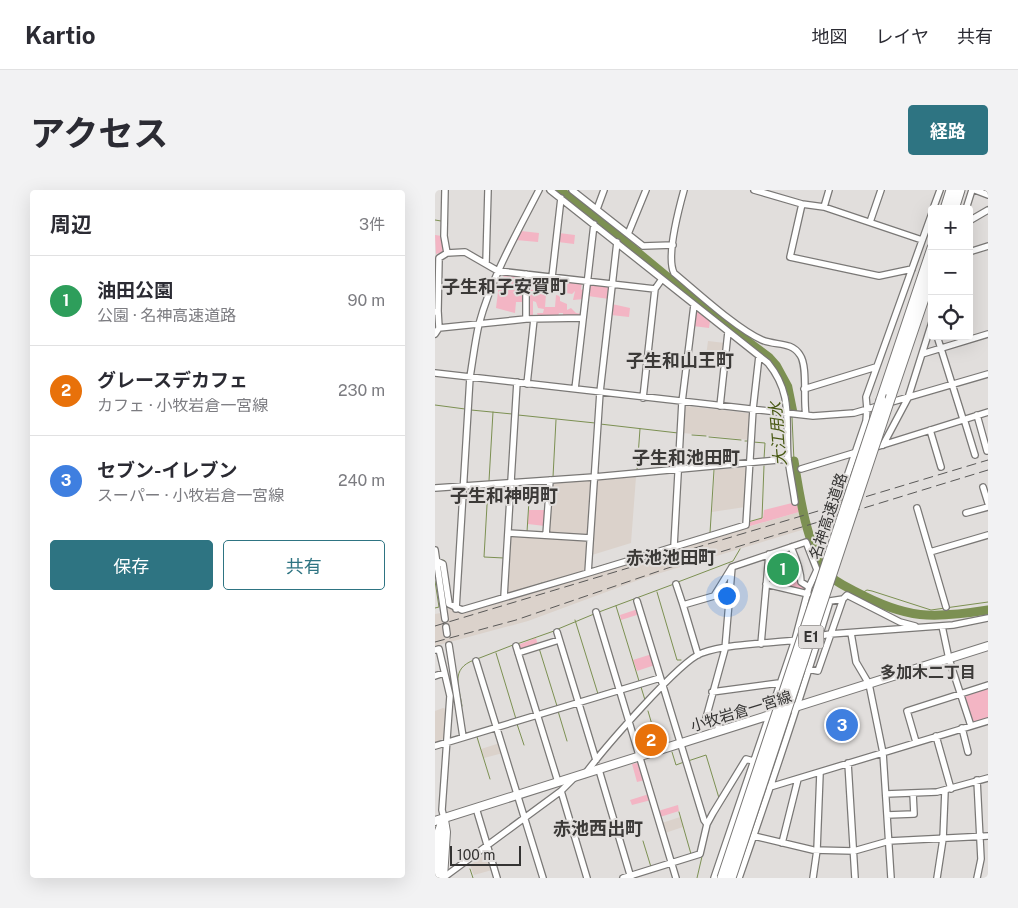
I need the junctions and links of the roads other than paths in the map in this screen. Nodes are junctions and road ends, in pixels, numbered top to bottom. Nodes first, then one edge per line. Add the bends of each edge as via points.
1 (445, 190) edge
2 (488, 190) edge
3 (539, 190) edge
4 (550, 190) edge
5 (572, 190) edge
6 (604, 190) edge
7 (646, 190) edge
8 (684, 190) edge
9 (754, 190) edge
10 (829, 190) edge
11 (881, 190) edge
12 (940, 190) edge
13 (951, 190) edge
14 (960, 190) edge
15 (973, 190) edge
16 (772, 193) edge
17 (988, 195) edge
18 (561, 198) junction
19 (802, 204) junction
20 (934, 205) edge
21 (946, 205) edge
22 (955, 205) edge
23 (967, 205) edge
24 (824, 207) junction
25 (597, 209) junction
26 (988, 210) edge
27 (973, 219) edge
28 (870, 222) junction
29 (594, 224) junction
30 (928, 224) edge
31 (628, 234) junction
32 (922, 240) junction
33 (617, 242) junction
34 (673, 245) junction
35 (988, 246) edge
36 (931, 250) edge
37 (973, 251) edge
38 (447, 253) junction
39 (437, 258) edge
40 (486, 263) junction
41 (912, 269) junction
42 (498, 271) junction
43 (526, 274) junction
44 (552, 277) junction
45 (662, 279) junction
46 (588, 281) junction
47 (612, 284) junction
48 (928, 287) edge
49 (655, 289) junction
50 (694, 305) junction
51 (437, 311) edge
52 (534, 318) junction
53 (583, 318) junction
54 (525, 319) junction
55 (479, 324) junction
56 (439, 328) junction
57 (728, 332) junction
58 (435, 334) edge
59 (988, 334) edge
60 (928, 335) edge
61 (938, 340) edge
62 (941, 349) junction
63 (922, 354) junction
64 (759, 356) junction
65 (876, 367) junction
66 (435, 373) edge
67 (988, 374) edge
68 (470, 377) junction
69 (517, 382) junction
70 (527, 384) junction
71 (952, 384) junction
72 (575, 389) junction
73 (804, 389) junction
74 (599, 392) junction
75 (643, 398) junction
76 (908, 398) junction
77 (682, 402) junction
78 (720, 406) junction
79 (753, 409) junction
80 (867, 409) junction
81 (988, 412) edge
82 (788, 413) junction
83 (802, 415) junction
84 (977, 415) junction
85 (963, 419) junction
86 (930, 430) junction
87 (883, 445) junction
88 (987, 451) edge
89 (855, 453) junction
90 (975, 455) dead end
91 (788, 459) junction
92 (749, 463) junction
93 (941, 467) dead end
94 (679, 469) junction
95 (801, 469) dead end
96 (594, 477) junction
97 (550, 480) junction
98 (511, 483) junction
99 (463, 486) junction
100 (983, 487) dead end
101 (435, 488) edge
102 (839, 497) dead end
103 (795, 502) dead end
104 (988, 503) edge
105 (988, 507) edge
106 (917, 508) dead end
107 (966, 513) dead end
108 (508, 533) junction
109 (546, 535) junction
110 (988, 535) edge
111 (590, 538) junction
112 (674, 546) junction
113 (791, 547) junction
114 (435, 550) edge
115 (930, 552) junction
116 (769, 554) junction
117 (437, 561) junction
118 (732, 567) junction
119 (588, 572) junction
120 (676, 584) dead end
121 (766, 584) junction
122 (809, 587) junction
123 (808, 594) junction
124 (504, 597) junction
125 (843, 599) junction
126 (637, 601) dead end
127 (683, 606) junction
128 (946, 607) dead end
129 (456, 609) junction
130 (596, 612) dead end
131 (988, 618) edge
132 (445, 619) dead end
133 (942, 626) junction
134 (446, 627) dead end
135 (919, 627) junction
136 (557, 632) dead end
137 (851, 633) junction
138 (447, 634) dead end
139 (830, 634) junction
140 (819, 637) junction
141 (559, 640) junction
142 (795, 640) junction
143 (761, 644) junction
144 (449, 645) dead end
145 (516, 646) dead end
146 (988, 646) edge
147 (725, 649) junction
148 (435, 650) edge
149 (518, 653) junction
150 (698, 655) junction
151 (949, 659) junction
152 (476, 661) dead end
153 (807, 669) junction
154 (444, 673) junction
155 (435, 676) edge
156 (660, 678) junction
157 (779, 682) junction
158 (869, 684) junction
159 (988, 685) edge
160 (663, 686) junction
161 (620, 690) junction
162 (712, 692) junction
163 (961, 692) junction
164 (578, 702) junction
165 (798, 707) junction
166 (537, 715) junction
167 (768, 717) junction
168 (988, 721) edge
169 (629, 724) junction
170 (971, 726) junction
171 (496, 727) junction
172 (961, 728) junction
173 (724, 730) junction
174 (936, 736) junction
175 (463, 737) junction
176 (446, 742) junction
177 (916, 742) junction
178 (680, 744) junction
179 (435, 746) edge
180 (968, 752) dead end
181 (883, 753) junction
182 (640, 756) junction
183 (596, 760) junction
184 (753, 761) junction
185 (848, 763) junction
186 (599, 770) junction
187 (820, 772) junction
188 (585, 774) junction
189 (575, 777) junction
190 (988, 778) edge
191 (798, 779) junction
192 (977, 780) junction
193 (558, 782) junction
194 (770, 787) junction
195 (948, 790) junction
196 (561, 791) junction
197 (913, 793) junction
198 (886, 794) junction
199 (517, 796) junction
200 (476, 808) junction
201 (737, 810) junction
202 (887, 815) junction
203 (760, 817) junction
204 (444, 818) junction
205 (524, 818) junction
206 (435, 821) edge
207 (707, 824) junction
208 (754, 836) junction
209 (980, 836) junction
210 (988, 836) edge
211 (943, 839) junction
212 (889, 841) junction
213 (782, 843) junction
214 (487, 847) junction
215 (817, 850) junction
216 (854, 851) junction
217 (672, 863) junction
218 (447, 877) edge
219 (631, 877) edge
220 (435, 878) edge
221 (497, 878) edge
222 (543, 878) edge
223 (587, 878) edge
224 (623, 878) edge
225 (676, 878) edge
226 (714, 878) edge
227 (722, 878) edge
228 (731, 878) edge
229 (739, 878) edge
230 (813, 878) edge
231 (855, 878) edge
232 (891, 878) edge
233 (937, 878) edge
234 (977, 878) edge

1 - 38 street
2 - 40 street
3 - 42 street
4 - 18 street
5 - 25 street
6 - 25 street
7 - 31 street
8 - 34 street
9 - 16 street
10 - 24 street
11 - 28 street
12 - 20 street
13 - 21 highway
14 - 22 highway
15 - 17 street
15 - 23 street
16 - 19 street
18 - 29 street
18 - 44 street
19 - 24 street
19 - 41 street via 790,257 879,276
24 - 28 street
25 - 31 street
26 - 27 street
28 - 32 street
29 - 33 street
29 - 46 street
30 - 32 street
31 - 34 street via 643,246
32 - 41 street
33 - 45 street
33 - 47 street
34 - 73 street via 671,263 674,273 762,340 787,345 798,352 803,364
35 - 37 street
36 - 227 highway, 名神高速道路 / E1, bridge
38 - 39 street
38 - 40 street via 465,252
39 - 51 street
40 - 42 street
41 - 65 street
42 - 43 street
42 - 55 street
43 - 44 street
43 - 54 street
44 - 46 street
45 - 49 street
45 - 50 street
46 - 47 street
46 - 53 street
47 - 49 street
47 - 74 street
48 - 228 highway, 名神高速道路 / E1, bridge
49 - 75 street
50 - 57 street
50 - 77 street
51 - 56 street
52 - 53 street
52 - 54 street
52 - 70 street
53 - 72 street
54 - 55 street
55 - 56 street
55 - 68 street
56 - 58 street
57 - 64 street
57 - 78 street
59 - 62 street
60 - 63 street
61 - 62 street
62 - 63 street
62 - 71 street
63 - 76 street
64 - 79 street
64 - 82 street via 778,376 786,396
65 - 73 street
65 - 80 street via 866,397
66 - 68 street
67 - 71 street
68 - 69 street
68 - 99 street
69 - 70 street
69 - 98 street
70 - 72 street
71 - 76 street
71 - 85 street
72 - 74 street
73 - 83 street
74 - 75 street
74 - 96 street
75 - 77 street
76 - 80 street
76 - 87 street
77 - 78 street
77 - 94 street
78 - 79 street
79 - 82 street
79 - 92 street
80 - 83 street via 840,415
80 - 89 street
81 - 84 street
82 - 83 street
82 - 91 street
84 - 85 street
84 - 88 street
85 - 86 street
85 - 90 street
86 - 87 street
86 - 93 street
87 - 89 street
89 - 95 street
89 - 102 street
91 - 92 street
91 - 103 street
92 - 94 street
92 - 112 street via 746,525
94 - 96 street
94 - 112 street
96 - 97 street
96 - 111 street
97 - 98 street
97 - 109 street
98 - 99 street
98 - 108 street
99 - 101 street
99 - 129 street
100 - 104 street
105 - 107 street
106 - 115 street
108 - 109 street
108 - 124 street
109 - 111 street
110 - 115 street
111 - 119 street
112 - 119 street
113 - 116 street
113 - 122 street via 801,582
113 - 122 street via 806,542 817,570
114 - 117 street
115 - 128 street
116 - 118 street
116 - 121 street
117 - 129 street via 443,564 449,604
117 - 132 street
118 - 127 street via 714,596
118 - 147 street
119 - 124 street
120 - 127 street
121 - 123 street
121 - 143 street
122 - 123 street
123 - 142 street
124 - 129 street via 463,610
125 - 135 street via 847,596 900,622
125 - 139 street
125 - 140 street via 830,601
126 - 156 street
127 - 150 street
130 - 161 street
131 - 133 street
133 - 135 street
133 - 151 street
134 - 138 street
135 - 137 street
136 - 141 street
137 - 139 street
137 - 158 street via 856,662
139 - 140 street
139 - 153 street via 818,671
140 - 142 street
140 - 153 street
141 - 149 street
141 - 164 street
142 - 143 street
142 - 157 street
143 - 147 street
144 - 175 street
145 - 149 street
146 - 151 main road, 小牧岩倉一宮線
147 - 150 street
147 - 162 street
148 - 154 street via 439,649
149 - 166 street
150 - 160 street
151 - 158 main road, 小牧岩倉一宮線
151 - 163 street
152 - 171 street
153 - 165 street
154 - 155 street
154 - 176 street via 450,696
156 - 160 street
156 - 161 street
157 - 162 street
157 - 167 street
158 - 165 main road, 小牧岩倉一宮線
158 - 181 street
159 - 163 street
160 - 169 street
160 - 178 street
161 - 164 street
161 - 169 street
162 - 173 street via 706,718
163 - 170 street
163 - 177 street via 907,710
164 - 166 street
164 - 183 street
165 - 167 main road, 小牧岩倉一宮線
165 - 194 street
166 - 171 street
166 - 193 street
167 - 173 main road, 小牧岩倉一宮線
167 - 184 street
168 - 170 street
169 - 182 street
169 - 183 street
170 - 172 street
171 - 175 street
171 - 199 street
172 - 174 street
172 - 180 street
173 - 178 main road, 小牧岩倉一宮線
174 - 177 street
174 - 195 street
175 - 176 street
176 - 179 street
176 - 204 street
177 - 181 street
178 - 182 main road, 小牧岩倉一宮線
178 - 207 street
181 - 185 street
181 - 198 street
182 - 186 main road, 小牧岩倉一宮線
182 - 217 street
183 - 188 street
184 - 201 street
184 - 207 street via 746,759
185 - 187 street
185 - 216 street
186 - 188 main road, 小牧岩倉一宮線
186 - 219 street
187 - 191 street
187 - 215 street
188 - 189 main road, 小牧岩倉一宮線
189 - 193 main road, 小牧岩倉一宮線
189 - 196 street
190 - 192 street
191 - 194 street
191 - 213 street
192 - 195 street
192 - 209 street
193 - 199 main road, 小牧岩倉一宮線
194 - 203 street
195 - 197 street
195 - 211 street
196 - 205 street
196 - 223 street
197 - 198 street
197 - 202 street via 914,814
198 - 202 street
199 - 200 main road, 小牧岩倉一宮線
199 - 205 street
200 - 204 main road, 小牧岩倉一宮線
200 - 214 street
201 - 203 street
201 - 226 street
202 - 212 street
203 - 208 street
204 - 206 main road, 小牧岩倉一宮線
204 - 218 main road
204 - 220 main road via 439,831
205 - 214 street
205 - 222 street
207 - 217 street via 701,854
208 - 213 street
208 - 229 street
209 - 210 street
209 - 211 street
209 - 234 street via 981,859
211 - 212 street
211 - 233 street
212 - 216 street
212 - 232 street
213 - 215 street
214 - 218 street
214 - 221 street
215 - 216 street
215 - 230 street
216 - 231 street
217 - 219 street
217 - 225 street
219 - 224 street

